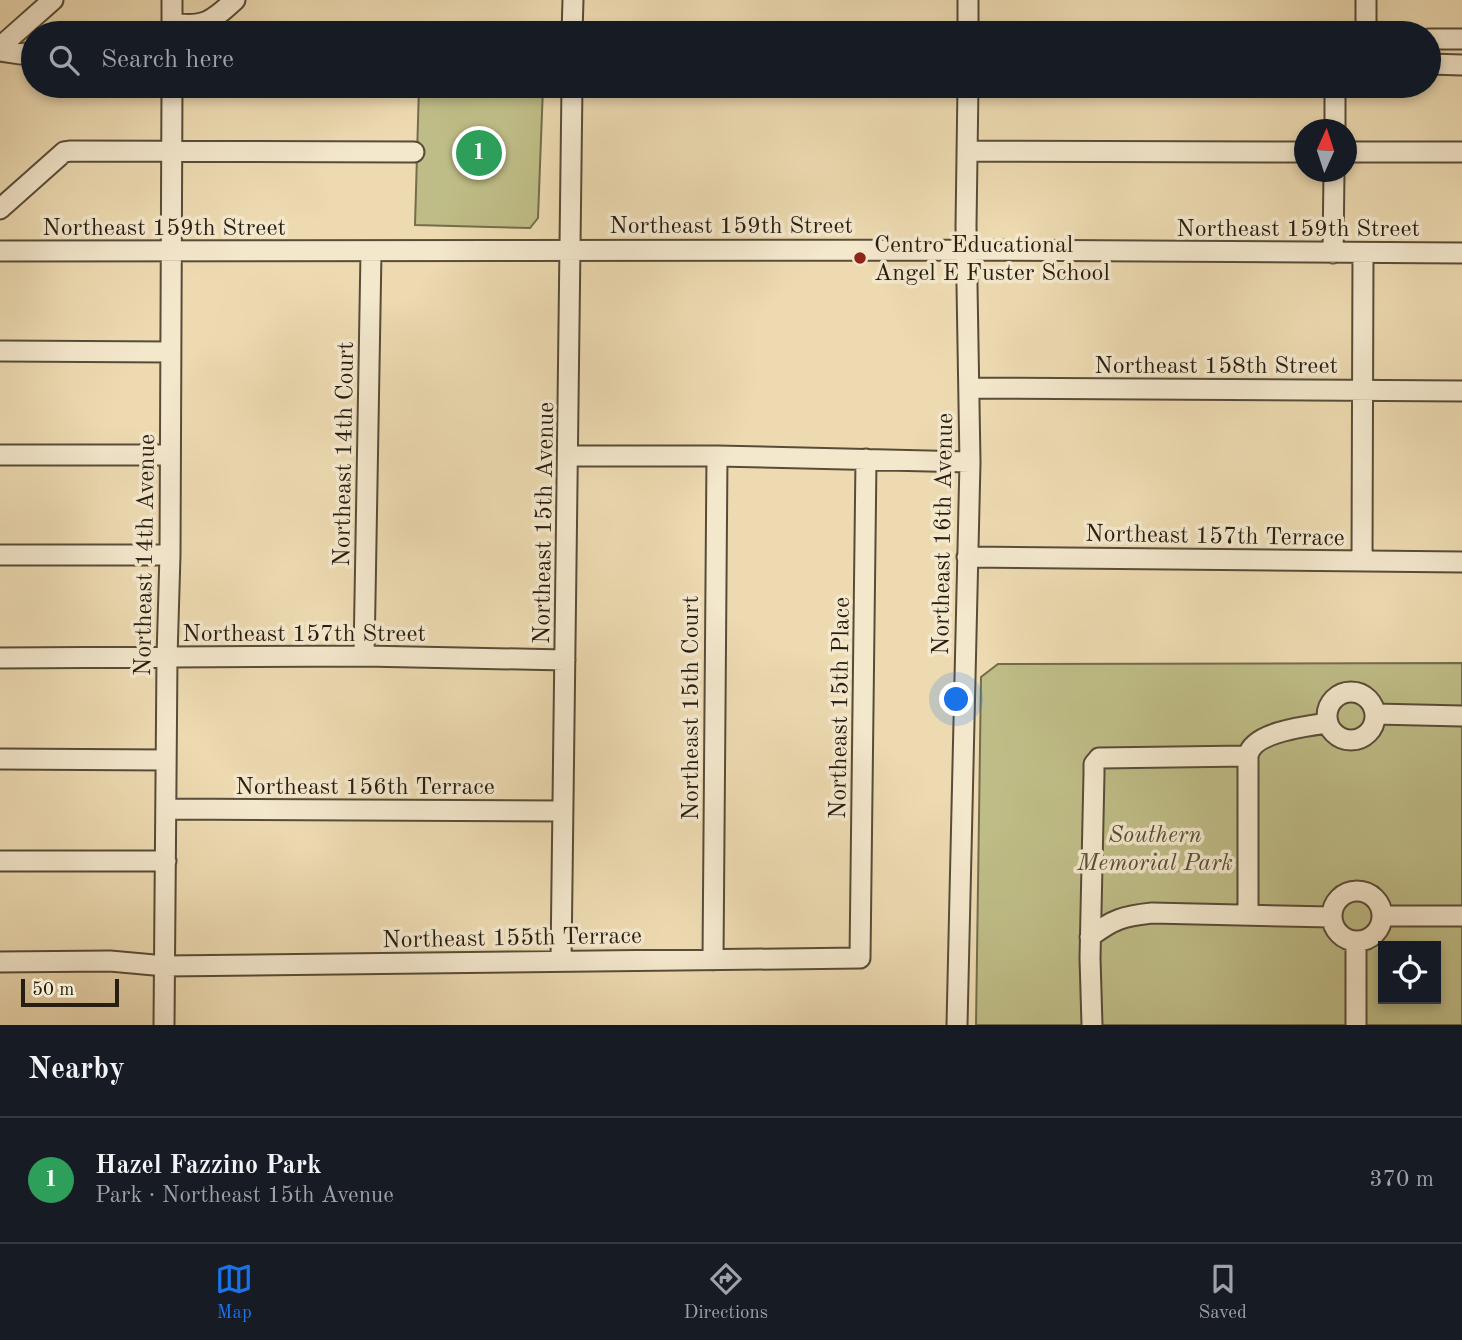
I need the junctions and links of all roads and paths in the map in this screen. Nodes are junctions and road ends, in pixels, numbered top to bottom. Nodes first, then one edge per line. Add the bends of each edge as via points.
1 (53, 0) edge
2 (172, 0) edge
3 (235, 0) edge
4 (573, 0) edge
5 (968, 0) edge
6 (1366, 0) edge
7 (36, 21) edge
8 (172, 21) edge
9 (210, 21) edge
10 (572, 21) edge
11 (968, 21) edge
12 (1366, 21) edge
13 (21, 35) edge
14 (1441, 39) edge
15 (1462, 39) edge
16 (0, 49) edge
17 (21, 54) edge
18 (1441, 64) edge
19 (1462, 65) edge
20 (172, 98) edge
21 (572, 98) edge
22 (968, 98) edge
23 (1335, 98) edge
24 (1335, 119) edge
25 (172, 150) junction
26 (967, 151) junction
27 (414, 152) dead end
28 (1294, 152) edge
29 (1357, 152) edge
30 (1462, 152) edge
31 (1334, 182) edge
32 (0, 209) edge
33 (571, 250) junction
34 (966, 250) junction
35 (0, 251) edge
36 (371, 252) junction
37 (172, 253) junction
38 (1333, 253) junction
39 (1363, 253) junction
40 (1462, 253) edge
41 (0, 351) edge
42 (170, 352) junction
43 (970, 388) junction
44 (1362, 390) junction
45 (1462, 391) edge
46 (0, 455) edge
47 (169, 455) junction
48 (568, 456) junction
49 (717, 456) junction
50 (866, 459) junction
51 (970, 462) junction
52 (0, 555) edge
53 (170, 555) junction
54 (967, 557) junction
55 (1362, 561) junction
56 (1462, 562) edge
57 (364, 656) junction
58 (167, 657) junction
59 (0, 658) edge
60 (565, 660) junction
61 (1375, 714) junction
62 (1462, 716) edge
63 (1328, 723) junction
64 (1248, 756) junction
65 (0, 759) edge
66 (166, 760) junction
67 (166, 809) junction
68 (563, 811) junction
69 (0, 861) edge
70 (166, 861) junction
71 (1248, 915) junction
72 (1382, 916) junction
73 (1462, 916) edge
74 (1331, 917) junction
75 (1090, 937) junction
76 (1356, 941) junction
77 (860, 958) joint
78 (713, 960) junction
79 (561, 961) junction
80 (0, 962) edge
81 (165, 966) junction
82 (164, 1025) edge
83 (957, 1025) edge
84 (1092, 1025) edge
85 (1356, 1025) edge

1 - 7 street
2 - 8 street
3 - 9 street
4 - 10 street
5 - 11 street
6 - 12 street
13 - 16 street
14 - 15 street
16 - 17 street
18 - 19 street
20 - 25 street, Northeast 14th Avenue
21 - 33 street, Northeast 15th Avenue
22 - 26 street, Northeast 16th Avenue
23 - 24 street
25 - 27 street
25 - 32 street via 64,152
25 - 37 street, Northeast 14th Avenue
26 - 28 street
26 - 34 street, Northeast 16th Avenue
29 - 30 street
31 - 38 street
33 - 34 street, Northeast 159th Street
33 - 36 street, Northeast 159th Street
33 - 48 street, Northeast 15th Avenue
34 - 38 street, Northeast 159th Street
34 - 43 street, Northeast 16th Avenue
35 - 37 street, Northeast 159th Street
36 - 37 street, Northeast 159th Street
36 - 57 street, Northeast 14th Court
37 - 42 street, Northeast 14th Avenue
38 - 39 street, Northeast 159th Street
39 - 40 street, Northeast 159th Street
39 - 44 street
41 - 42 street
42 - 47 street, Northeast 14th Avenue
43 - 44 street, Northeast 158th Street
43 - 51 street, Northeast 16th Avenue
44 - 45 street, Northeast 158th Street
44 - 55 street
46 - 47 street
47 - 53 street, Northeast 14th Avenue
48 - 49 street
48 - 60 street, Northeast 15th Avenue
49 - 50 street
49 - 78 street, Northeast 15th Court
50 - 51 street
50 - 77 street, Northeast 15th Place
51 - 54 street, Northeast 16th Avenue
52 - 53 street
53 - 58 street, Northeast 14th Avenue
54 - 55 street, Northeast 157th Terrace
54 - 83 street, Northeast 16th Avenue
55 - 56 street, Northeast 157th Terrace
57 - 58 street, Northeast 157th Street
57 - 60 street, Northeast 157th Street
58 - 59 street, Northeast 157th Street
58 - 66 street, Northeast 14th Avenue
60 - 68 street, Northeast 15th Avenue
61 - 62 street
61 - 63 street via 1366,735 1352,740 1337,736
61 - 63 street via 1369,700 1347,693 1333,700
63 - 64 street via 1256,741
64 - 71 street
64 - 75 street via 1099,758 1094,764
65 - 66 street
66 - 67 street, Northeast 14th Avenue
67 - 68 street, Northeast 156th Terrace
67 - 70 street, Northeast 14th Avenue
68 - 79 street, Northeast 15th Avenue
69 - 70 street
70 - 81 street, Northeast 14th Avenue
71 - 74 street
71 - 75 street via 1125,915
72 - 73 street
72 - 74 street via 1374,897 1358,890 1342,895
72 - 76 street via 1374,934
74 - 76 street via 1343,938
75 - 84 street
76 - 85 street
77 - 78 street, Northeast 155th Terrace
78 - 79 street, Northeast 155th Terrace
79 - 81 street, Northeast 155th Terrace
80 - 81 street, Northeast 155th Terrace via 110,961
81 - 82 street, Northeast 14th Avenue

